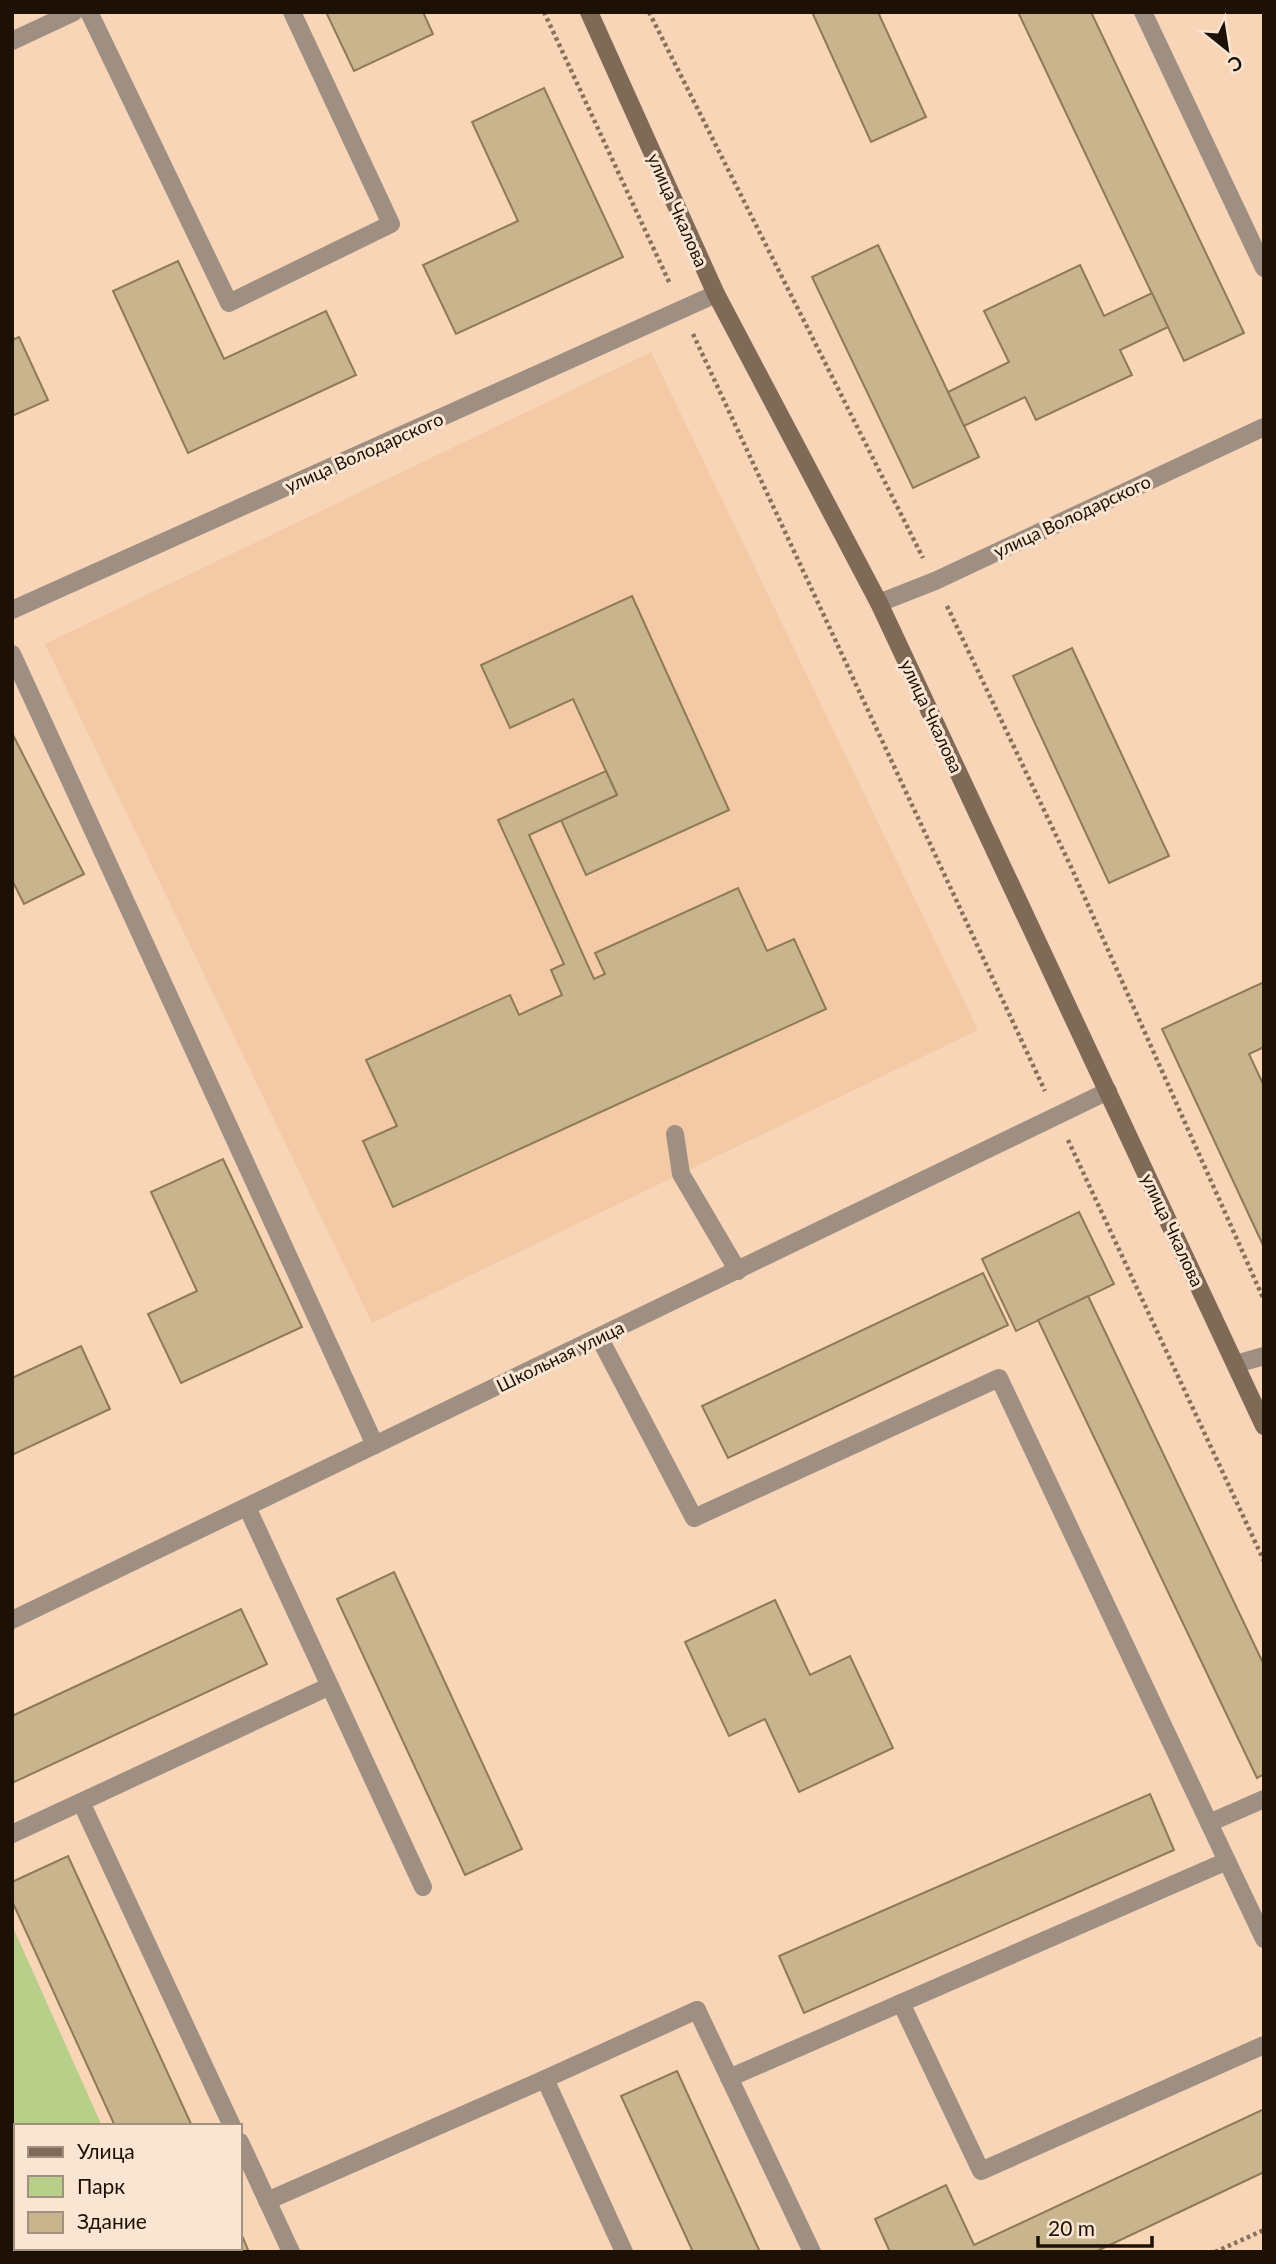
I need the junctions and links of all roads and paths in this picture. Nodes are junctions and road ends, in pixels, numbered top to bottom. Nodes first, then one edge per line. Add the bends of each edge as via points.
1 (74, 12) edge
2 (89, 12) edge
3 (292, 12) edge
4 (544, 12) edge
5 (589, 12) edge
6 (649, 12) edge
7 (1143, 12) edge
8 (12, 41) edge
9 (1264, 268) edge
10 (716, 294) junction
11 (682, 310) junction
12 (1264, 427) edge
13 (935, 580) junction
14 (879, 603) junction
15 (12, 610) edge
16 (12, 654) edge
17 (1108, 1091) junction
18 (1057, 1117) junction
19 (675, 1133) dead end
20 (738, 1271) junction
21 (1264, 1300) edge
22 (599, 1337) junction
23 (1264, 1356) edge
24 (1236, 1364) junction
25 (1264, 1426) edge
26 (375, 1445) junction
27 (247, 1507) junction
28 (1264, 1561) edge
29 (12, 1620) edge
30 (330, 1686) junction
31 (1264, 1799) edge
32 (81, 1802) junction
33 (1209, 1823) junction
34 (12, 1834) edge
35 (1227, 1861) junction
36 (424, 1888) dead end
37 (1264, 1939) edge
38 (901, 2003) junction
39 (1264, 2045) edge
40 (545, 2078) junction
41 (729, 2078) junction
42 (231, 2124) edge
43 (242, 2146) edge
44 (267, 2201) junction
45 (1264, 2230) edge
46 (291, 2252) edge
47 (624, 2252) edge
48 (812, 2252) edge
49 (1215, 2252) edge

1 - 8 street
2 - 3 street via 229,303 391,224
4 - 11 path
5 - 10 street, улица Чкалова
6 - 13 path
7 - 9 street
10 - 11 street, улица Володарского
10 - 14 street, улица Чкалова
11 - 15 street, улица Володарского
11 - 18 path
12 - 13 street, улица Володарского
13 - 14 street, улица Володарского
13 - 21 path via 1072,869
14 - 17 street, улица Чкалова
16 - 26 street
17 - 18 street, Школьная улица
17 - 24 street, улица Чкалова
18 - 20 street, Школьная улица
18 - 28 path
19 - 20 street via 681,1174
20 - 22 street, Школьная улица
22 - 26 street, Школьная улица
22 - 33 street via 694,1518 999,1378
23 - 24 street
24 - 25 street, улица Чкалова
26 - 27 street, Школьная улица
27 - 29 street, Школьная улица
27 - 30 street
30 - 32 street
30 - 36 street
31 - 33 street
32 - 34 street
32 - 42 street
33 - 35 street
35 - 37 street
35 - 38 street
38 - 39 street via 981,2171
38 - 41 street
40 - 41 street via 697,2011
40 - 44 street
40 - 47 street
41 - 48 street
43 - 44 street
44 - 46 street
45 - 49 path

